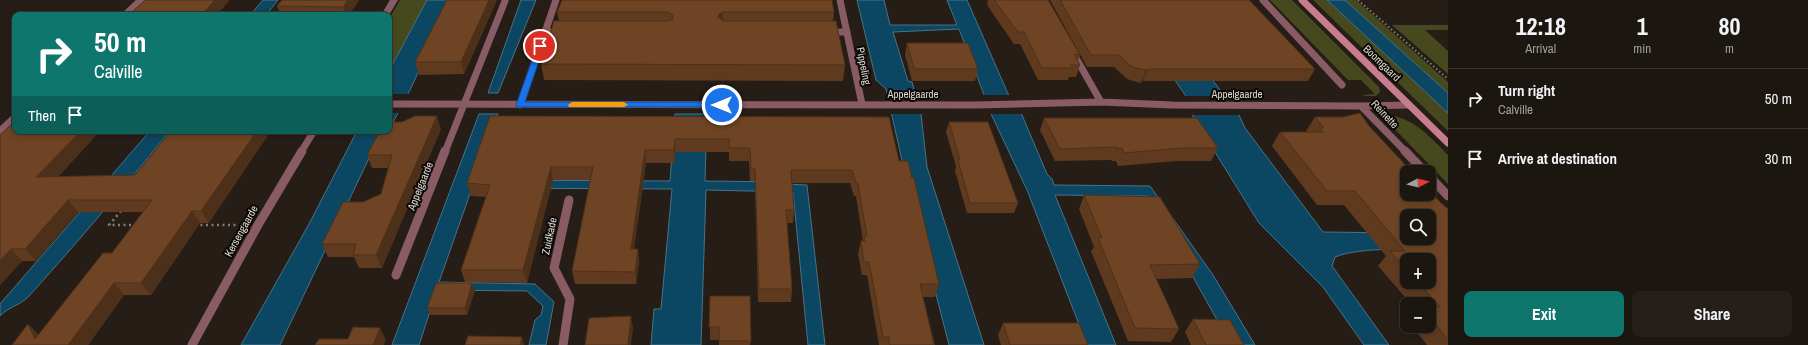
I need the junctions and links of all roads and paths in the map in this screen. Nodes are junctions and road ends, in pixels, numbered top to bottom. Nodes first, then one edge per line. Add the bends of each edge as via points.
1 (141, 0) edge
2 (394, 0) edge
3 (556, 0) edge
4 (840, 0) edge
5 (1263, 0) edge
6 (1302, 0) edge
7 (1358, 0) edge
8 (505, 1) edge
9 (128, 12) edge
10 (387, 12) edge
11 (545, 32) junction
12 (569, 32) edge
13 (823, 32) edge
14 (847, 32) junction
15 (1067, 41) edge
16 (1448, 79) edge
17 (1342, 84) dead end
18 (1101, 102) junction
19 (392, 104) edge
20 (862, 104) junction
21 (464, 105) junction
22 (520, 105) junction
23 (1409, 105) junction
24 (1362, 106) junction
25 (12, 120) edge
26 (0, 131) edge
27 (312, 134) edge
28 (1448, 143) edge
29 (1418, 165) edge
30 (1436, 183) edge
31 (1448, 196) edge
32 (569, 200) dead end
33 (124, 208) edge
34 (141, 225) edge
35 (188, 225) edge
36 (258, 225) junction
37 (396, 275) dead end
38 (192, 345) edge
39 (563, 345) edge

1 - 9 street
2 - 10 street
3 - 11 street
4 - 14 street, Pippeling
5 - 17 street
6 - 23 street, Boomgaard
7 - 16 path
8 - 21 street, Appelgaarde
11 - 12 street
11 - 22 street
13 - 14 street
14 - 20 street, Pippeling
15 - 18 street
18 - 20 street, Appelgaarde
18 - 24 street, Appelgaarde
19 - 21 street, Appelgaarde
20 - 22 street, Appelgaarde
21 - 22 street, Appelgaarde
21 - 37 street, Appelgaarde
23 - 24 street, Reinette
23 - 28 street, Boomgaard
24 - 29 street, Reinette
25 - 26 street
27 - 36 street, Kersengaarde
30 - 31 street
32 - 39 street, Zuidkade via 554,268 570,299
33 - 34 path via 110,225
35 - 36 path
36 - 38 street, Kersengaarde

